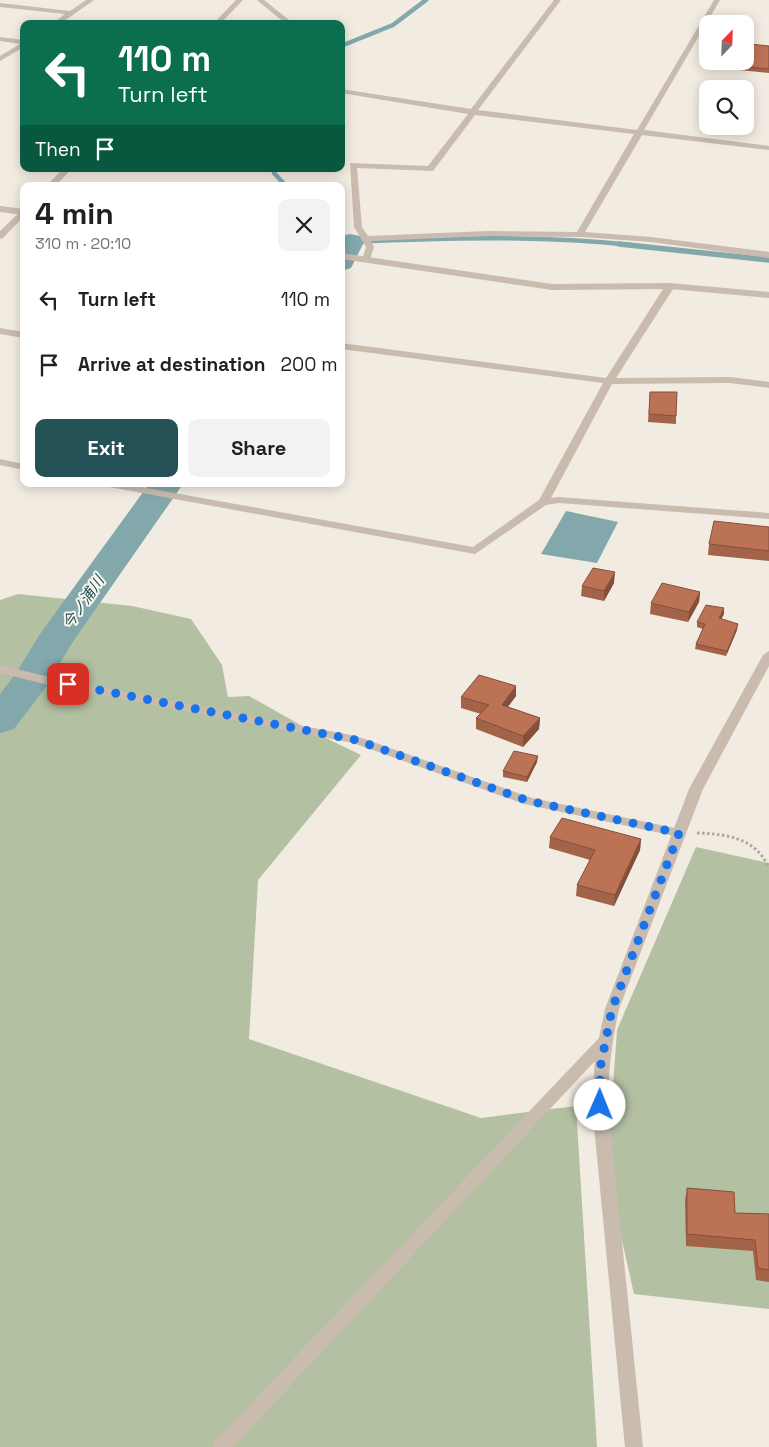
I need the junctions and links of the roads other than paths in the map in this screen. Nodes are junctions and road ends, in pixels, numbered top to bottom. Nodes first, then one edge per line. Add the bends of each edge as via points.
1 (91, 0) edge
2 (240, 0) edge
3 (260, 0) edge
4 (558, 0) edge
5 (717, 0) edge
6 (0, 5) edge
7 (72, 12) junction
8 (61, 20) edge
9 (220, 20) edge
10 (286, 20) edge
11 (0, 39) edge
12 (20, 42) edge
13 (20, 46) edge
14 (0, 59) edge
15 (345, 92) edge
16 (473, 112) junction
17 (639, 132) junction
18 (769, 148) edge
19 (65, 172) edge
20 (54, 182) edge
21 (0, 209) edge
22 (20, 212) edge
23 (20, 215) edge
24 (579, 235) junction
25 (0, 236) edge
26 (365, 239) junction
27 (769, 255) edge
28 (345, 257) edge
29 (366, 260) junction
30 (670, 286) junction
31 (769, 295) edge
32 (0, 331) edge
33 (20, 335) edge
34 (345, 347) edge
35 (609, 381) junction
36 (769, 385) edge
37 (0, 462) edge
38 (20, 466) edge
39 (125, 487) edge
40 (543, 502) junction
41 (769, 516) edge
42 (769, 655) edge
43 (0, 669) edge
44 (679, 833) junction
45 (604, 1042) junction
46 (221, 1447) edge
47 (634, 1447) edge

1 - 7 street
2 - 9 street
3 - 10 street
4 - 16 street
5 - 17 street
6 - 7 street
7 - 8 street
11 - 12 street
13 - 14 street
15 - 16 street
16 - 17 street
16 - 26 street via 430,169 354,165 358,226
17 - 18 street
17 - 24 street
19 - 20 street
21 - 22 street
23 - 25 street
24 - 26 street via 446,233
24 - 27 street via 613,236
26 - 29 street via 370,247
28 - 29 street
29 - 30 street via 552,287
30 - 31 street
30 - 35 street
32 - 33 street
34 - 35 street
35 - 36 street via 730,380
35 - 40 street
37 - 38 street
39 - 40 street via 475,551
40 - 41 street via 559,500
42 - 44 street via 696,789
43 - 44 street via 356,740 529,801
44 - 45 street via 612,1009
45 - 46 street
45 - 47 street via 600,1105

